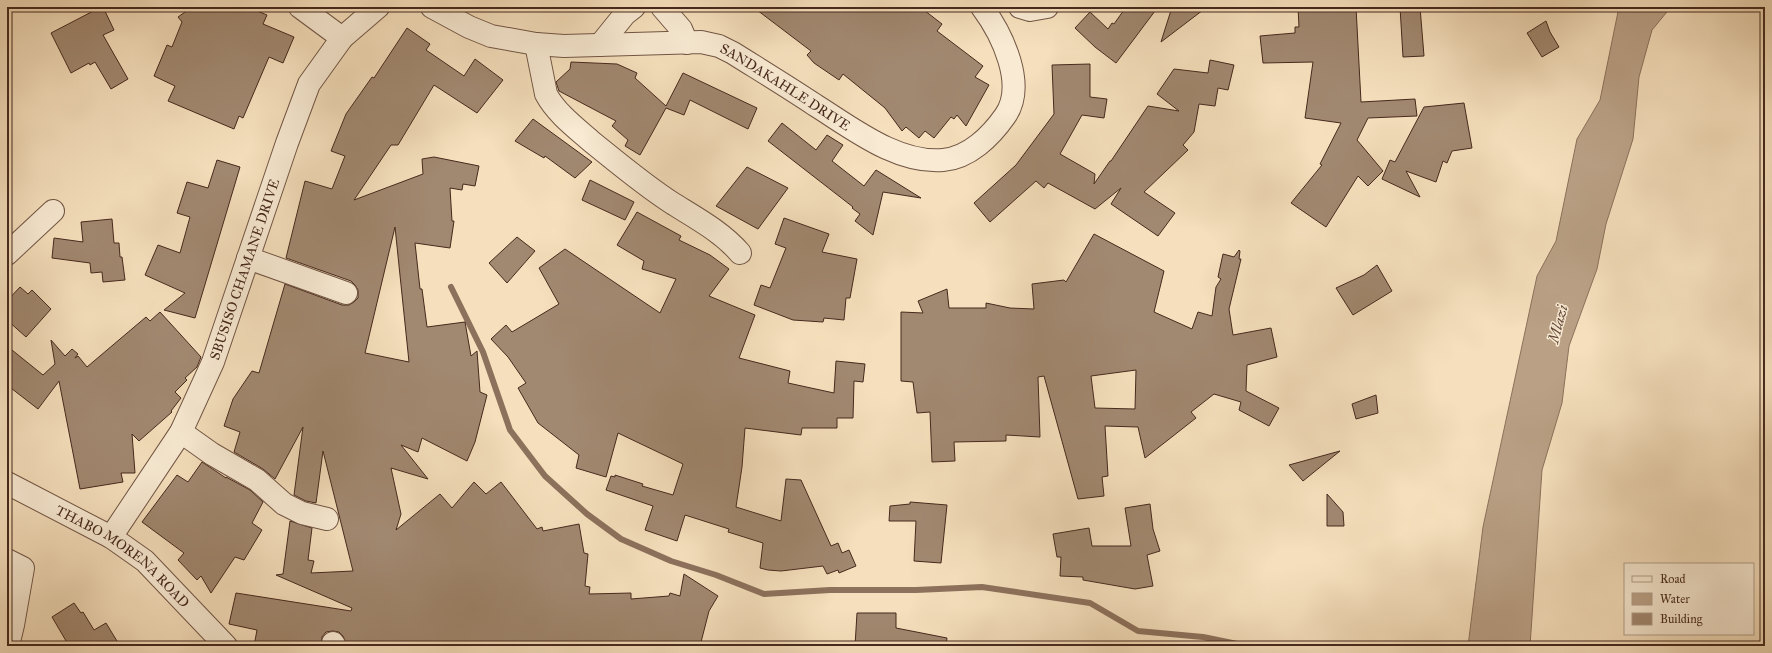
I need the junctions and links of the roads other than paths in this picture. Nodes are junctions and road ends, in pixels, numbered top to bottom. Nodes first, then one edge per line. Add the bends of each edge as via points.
1 (300, 7) edge
2 (378, 7) edge
3 (432, 7) edge
4 (634, 7) edge
5 (662, 7) edge
6 (982, 7) edge
7 (1020, 7) edge
8 (1046, 7) edge
9 (342, 38) junction
10 (686, 43) junction
11 (536, 44) junction
12 (600, 45) junction
13 (53, 210) dead end
14 (740, 253) dead end
15 (7, 254) edge
16 (248, 258) junction
17 (346, 293) dead end
18 (181, 432) junction
19 (7, 483) edge
20 (328, 519) dead end
21 (111, 537) junction
22 (7, 560) edge
23 (8, 646) edge
24 (226, 646) edge

1 - 9 street
2 - 9 street, SBUSISO CHAMANE DRIVE
3 - 11 street, SANDAKAHLE DRIVE via 491,36
4 - 12 street via 625,14
5 - 10 street via 681,29
6 - 10 street, SANDAKAHLE DRIVE via 998,34 1011,65 1014,87 1009,110 994,133 956,158 943,160 915,158 878,144 733,53 701,42
7 - 8 street via 1030,10
9 - 16 street, SBUSISO CHAMANE DRIVE via 309,84
10 - 12 street, SANDAKAHLE DRIVE
11 - 12 street, SANDAKAHLE DRIVE
11 - 14 street via 549,101 570,123 616,162 730,241
13 - 15 street
16 - 17 street
16 - 18 street, SBUSISO CHAMANE DRIVE via 213,362
18 - 20 street via 212,454 257,480 284,504 302,513
18 - 21 street, SBUSISO CHAMANE DRIVE
19 - 21 street, THABO MORENA ROAD
21 - 24 street, THABO MORENA ROAD via 145,561
22 - 23 street via 23,568

